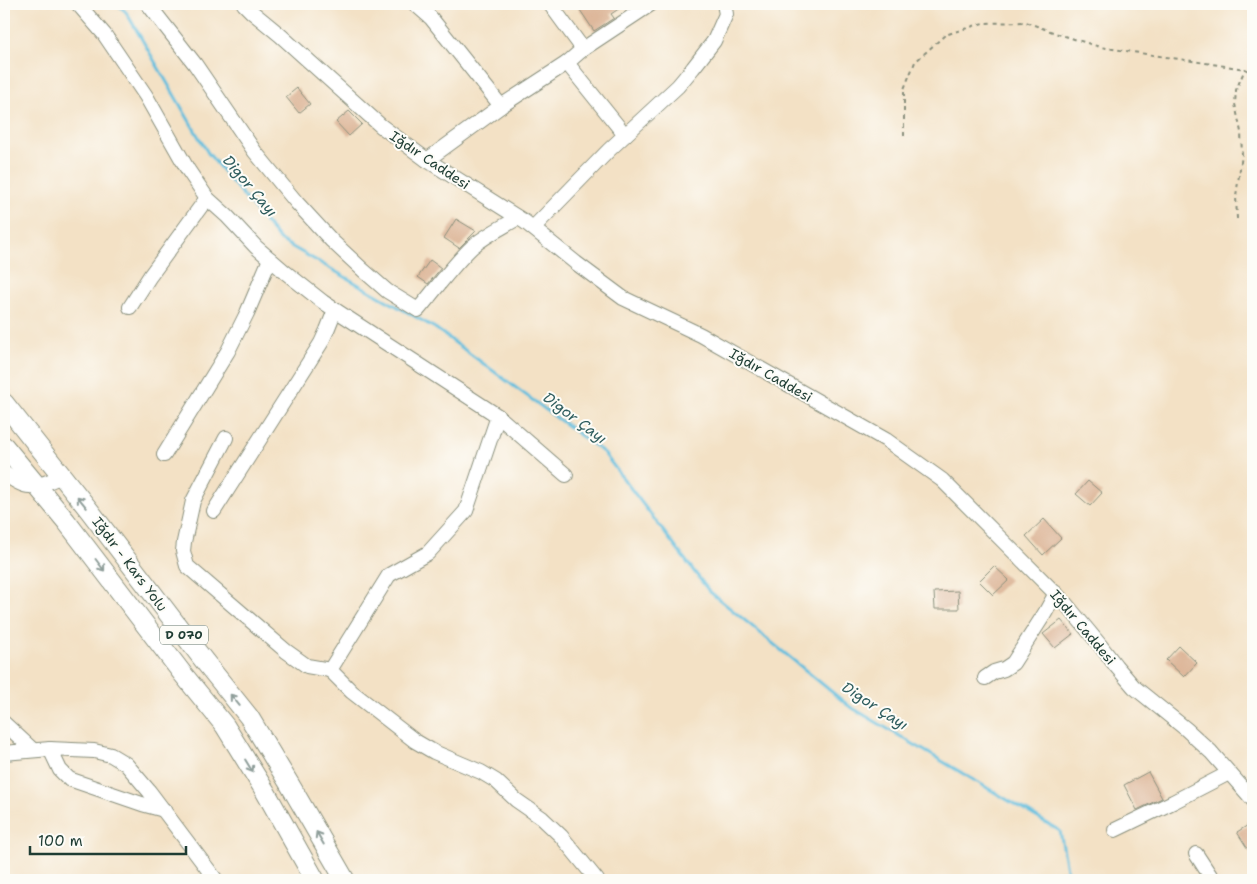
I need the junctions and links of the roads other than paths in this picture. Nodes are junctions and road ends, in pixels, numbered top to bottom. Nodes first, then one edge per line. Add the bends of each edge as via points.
1 (78, 4) edge
2 (148, 4) edge
3 (415, 4) edge
4 (550, 4) edge
5 (652, 4) edge
6 (724, 4) edge
7 (247, 5) edge
8 (583, 49) junction
9 (567, 63) junction
10 (502, 106) junction
11 (625, 135) junction
12 (427, 160) junction
13 (207, 198) junction
14 (518, 218) junction
15 (533, 228) junction
16 (270, 260) junction
17 (130, 307) dead end
18 (335, 310) junction
19 (4, 404) edge
20 (498, 416) junction
21 (226, 438) dead end
22 (4, 446) edge
23 (164, 455) dead end
24 (4, 473) edge
25 (566, 475) dead end
26 (62, 476) junction
27 (37, 486) junction
28 (214, 511) dead end
29 (1056, 593) junction
30 (330, 670) junction
31 (985, 678) dead end
32 (4, 724) edge
33 (50, 749) junction
34 (33, 750) junction
35 (4, 753) edge
36 (1229, 773) junction
37 (1253, 800) edge
38 (164, 810) junction
39 (1115, 830) dead end
40 (1196, 854) dead end
41 (216, 880) edge
42 (315, 880) edge
43 (345, 880) edge
44 (597, 880) edge
45 (1213, 880) edge

1 - 13 street via 104,34 146,96
2 - 14 street via 195,64 255,152 297,203 363,270 387,291 418,310 472,247
3 - 10 street via 431,18
4 - 8 street
5 - 8 street
6 - 11 street via 726,14 705,53 678,86
7 - 12 street, Iğdır Caddesi via 381,126
8 - 9 street
9 - 10 street
9 - 11 street
10 - 12 street
11 - 15 street
12 - 14 street, Iğdır Caddesi
13 - 16 street
13 - 17 street
14 - 15 street, Iğdır Caddesi
15 - 29 street, Iğdır Caddesi via 623,298 702,336 886,440 942,480
16 - 18 street
16 - 23 street via 228,351
18 - 20 street
18 - 28 street via 321,342
19 - 26 highway, Iğdır - Kars Yolu / D 070
20 - 25 street
20 - 30 street via 466,511 428,553 389,575
21 - 30 street via 194,501 183,551 187,566 286,651 307,666
22 - 27 highway, Iğdır - Kars Yolu / D 070
24 - 27 street via 16,483
26 - 27 street
43 -> 26 highway, Iğdır - Kars Yolu / D 070 via 249,717
27 -> 42 highway, Iğdır - Kars Yolu / D 070 via 226,726
29 - 31 street via 1013,663
29 - 36 street, Iğdır Caddesi via 1134,687 1186,729
30 - 44 street via 352,692 415,741 496,781 562,836
32 - 34 street
33 - 34 street
33 - 38 street via 60,770 69,779
33 - 38 street via 111,755 126,764
34 - 35 street
36 - 37 street, Iğdır Caddesi
36 - 39 street
38 - 41 street
40 - 45 street

